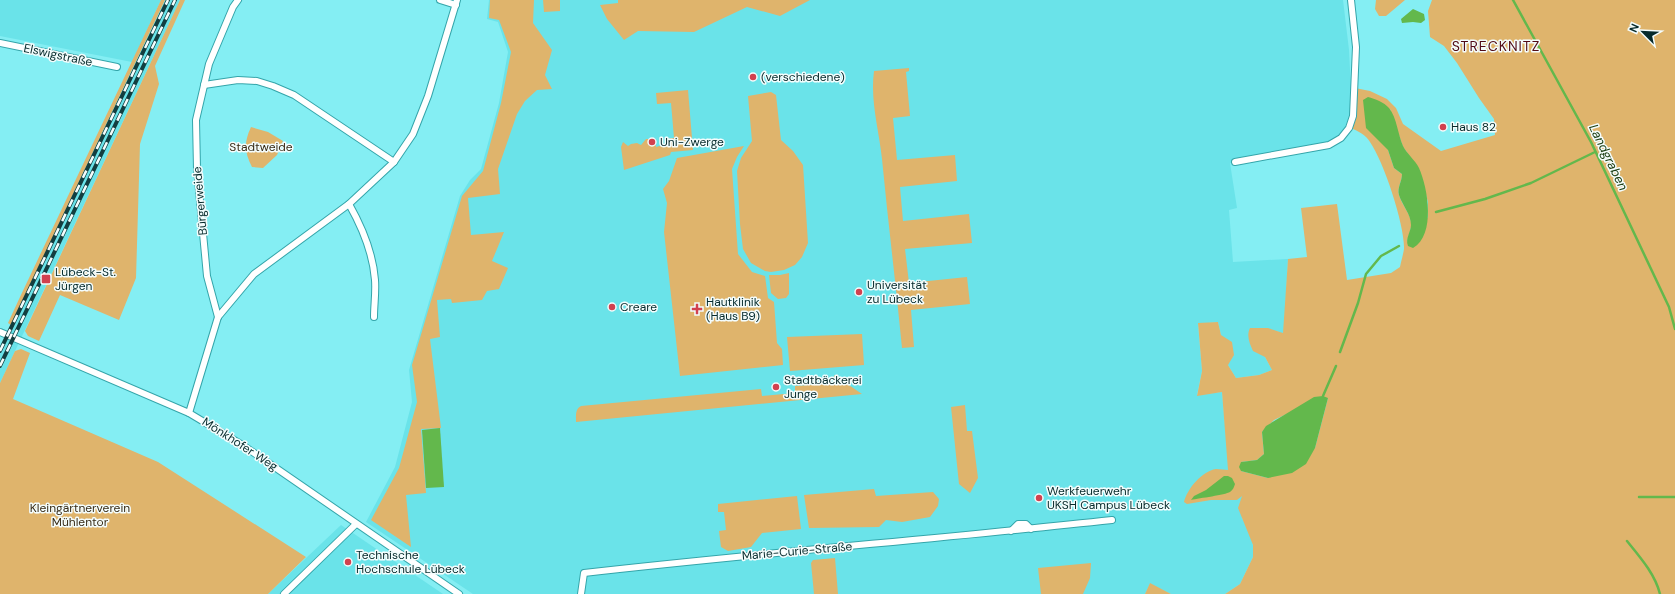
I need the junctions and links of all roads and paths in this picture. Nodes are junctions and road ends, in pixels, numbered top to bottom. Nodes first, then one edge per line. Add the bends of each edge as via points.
1 (238, 0) edge
2 (440, 0) edge
3 (1351, 0) edge
4 (456, 3) edge
5 (0, 43) edge
6 (117, 67) dead end
7 (204, 84) junction
8 (394, 162) junction
9 (1235, 162) dead end
10 (349, 204) junction
11 (218, 317) junction
12 (374, 317) dead end
13 (0, 332) edge
14 (189, 413) junction
15 (1112, 520) dead end
16 (356, 524) junction
17 (284, 594) edge
18 (459, 594) edge
19 (581, 594) edge

1 - 7 street, Bürgerweide via 209,64
2 - 4 street
3 - 9 street via 1356,54 1353,116 1342,138 1329,145
4 - 8 street via 428,96 413,134
5 - 6 street, Elswigstraße
7 - 8 street via 238,80 257,81 273,86 294,95
7 - 11 street, Bürgerweide via 196,120 196,169 206,276
8 - 10 street
10 - 11 street via 254,274
10 - 12 street via 366,239 375,279
11 - 14 street
13 - 14 street, Mönkhofer Weg
14 - 16 street, Mönkhofer Weg via 244,446
15 - 19 street, Marie-Curie-Straße via 584,573
16 - 17 street
16 - 18 street, Mönkhofer Weg

